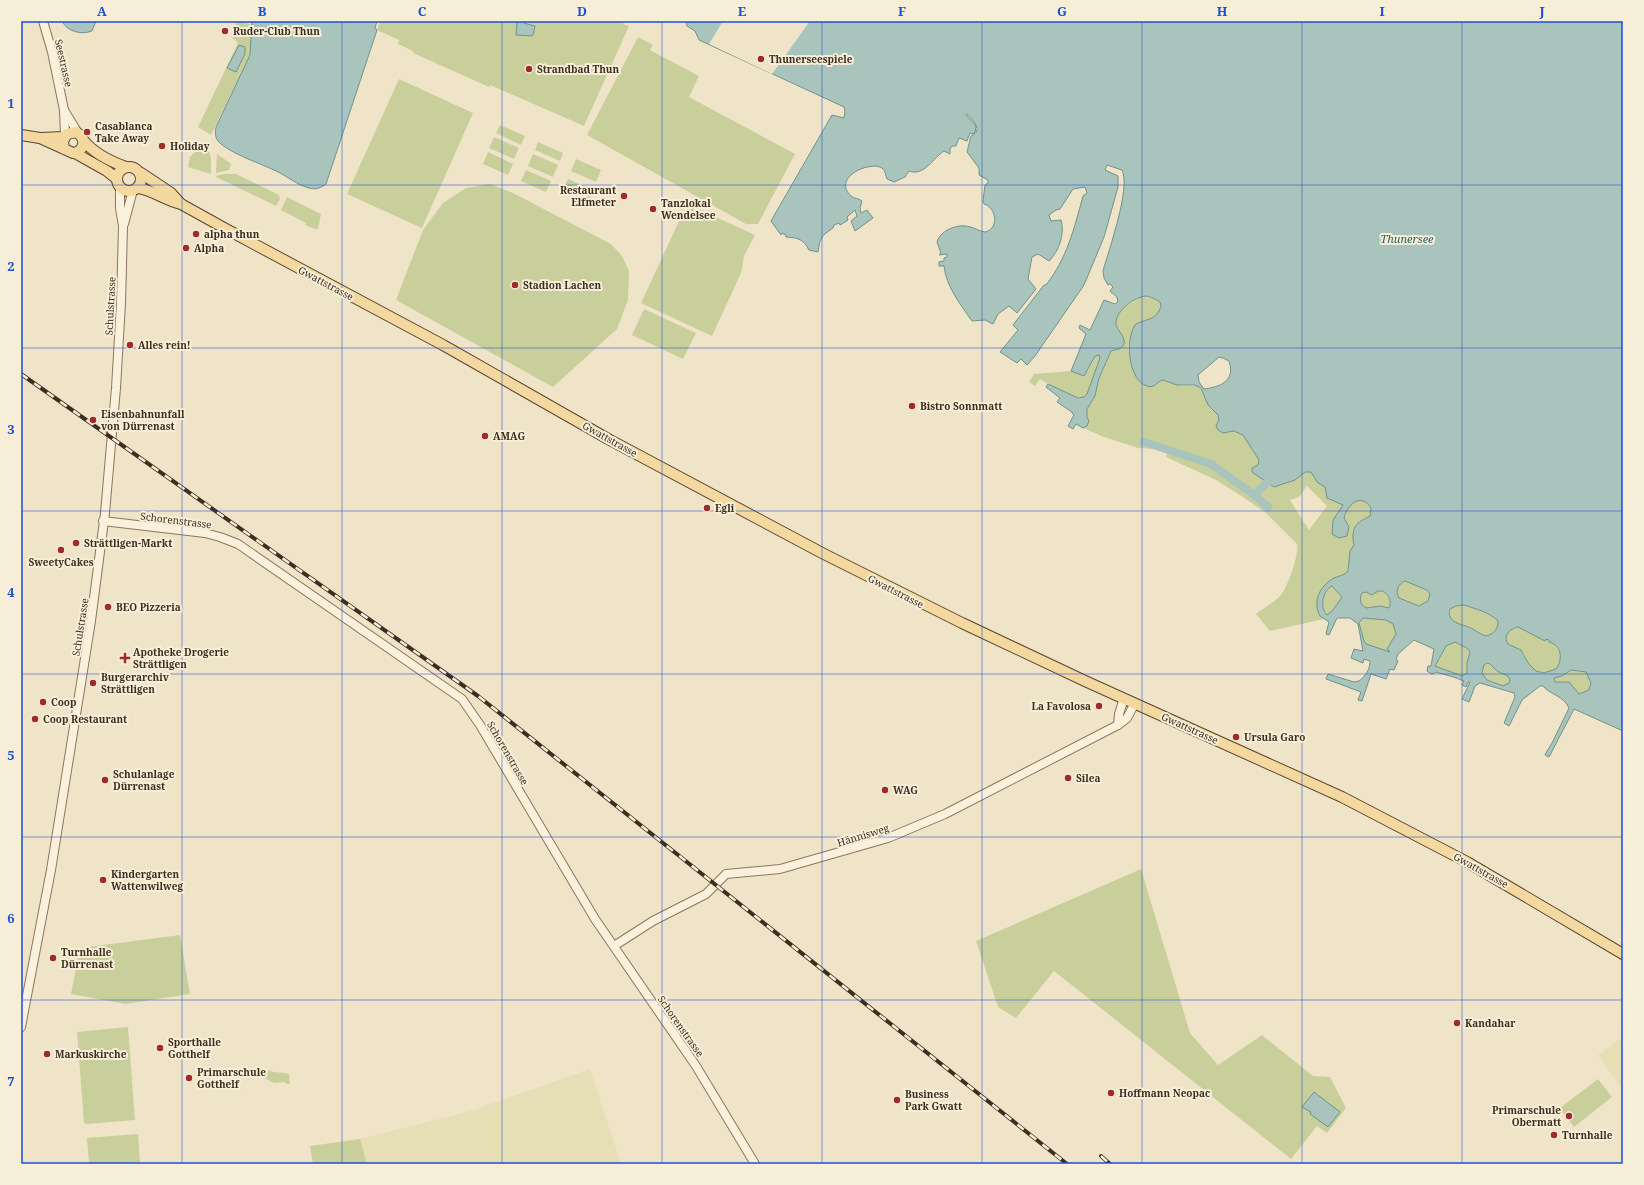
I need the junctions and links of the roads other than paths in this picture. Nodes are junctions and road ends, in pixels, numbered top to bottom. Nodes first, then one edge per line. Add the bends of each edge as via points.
1 (43, 21) edge
2 (64, 110) junction
3 (21, 135) edge
4 (65, 136) junction
5 (81, 137) junction
6 (40, 138) junction
7 (64, 149) junction
8 (76, 153) junction
9 (126, 167) junction
10 (141, 174) junction
11 (119, 183) junction
12 (135, 189) junction
13 (181, 204) junction
14 (123, 226) junction
15 (103, 521) junction
16 (1124, 698) junction
17 (1135, 703) junction
18 (1118, 725) junction
19 (614, 946) junction
20 (1623, 954) edge
21 (21, 1027) edge
22 (755, 1164) edge

1 - 2 street, Seestrasse
2 - 4 street, Seestrasse
2 - 5 street, Seestrasse
3 - 6 main road
4 - 5 main road via 72,132
4 - 6 main road
4 - 7 main road
5 - 8 main road via 81,150
5 - 9 main road via 102,155
6 - 7 main road
7 - 8 main road
8 - 11 main road via 107,170
9 - 10 main road via 135,168
9 - 11 main road via 119,172
10 - 12 main road via 141,182
10 - 13 main road, Gwattstrasse via 171,193
11 - 12 main road via 126,190
11 - 14 street, Schulstrasse
12 - 13 main road, Gwattstrasse via 146,190
12 - 14 street, Schulstrasse
13 - 16 main road, Gwattstrasse via 450,349 623,447 873,580
14 - 15 street, Schulstrasse via 116,388
15 - 19 street, Schorenstrasse via 203,533 238,544 459,696 480,725 581,896
15 - 21 street, Schulstrasse via 91,621 51,870
16 - 17 main road, Gwattstrasse
16 - 18 street
17 - 18 street, Hännisweg via 1127,718
17 - 20 main road, Gwattstrasse via 1402,827 1525,895
18 - 19 street, Hännisweg via 945,814 888,838 785,868 726,874 706,894 653,921
19 - 22 street, Schorenstrasse via 696,1066

